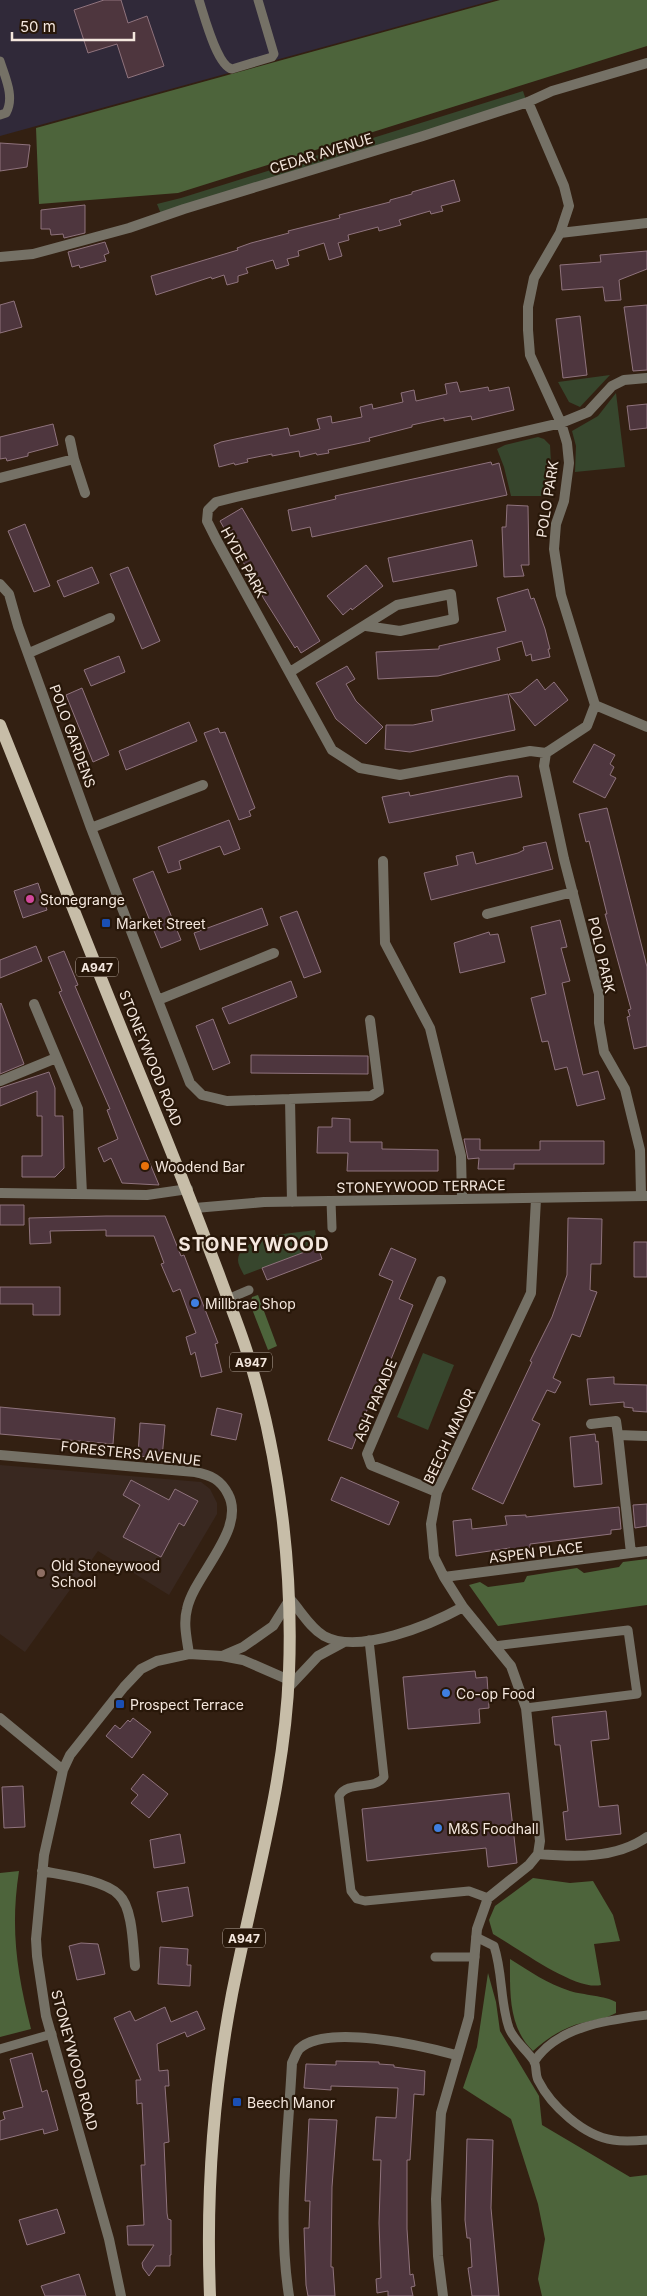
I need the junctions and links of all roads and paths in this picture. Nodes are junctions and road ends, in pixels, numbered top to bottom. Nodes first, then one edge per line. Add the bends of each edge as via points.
1 (199, 0) edge
2 (258, 0) edge
3 (0, 61) edge
4 (647, 63) edge
5 (528, 102) junction
6 (0, 115) edge
7 (647, 223) edge
8 (560, 233) junction
9 (0, 257) edge
10 (647, 378) edge
11 (561, 423) junction
12 (70, 440) dead end
13 (74, 460) junction
14 (0, 478) edge
15 (86, 492) dead end
16 (0, 584) edge
17 (110, 618) dead end
18 (366, 626) junction
19 (29, 653) junction
20 (290, 672) junction
21 (595, 705) junction
22 (0, 725) edge
23 (647, 727) edge
24 (546, 752) junction
25 (203, 785) dead end
26 (91, 828) junction
27 (383, 861) dead end
28 (573, 892) junction
29 (487, 914) dead end
30 (274, 954) dead end
31 (158, 1000) junction
32 (34, 1004) dead end
33 (370, 1020) dead end
34 (56, 1058) junction
35 (0, 1081) edge
36 (290, 1099) junction
37 (188, 1189) junction
38 (0, 1193) edge
39 (82, 1194) junction
40 (644, 1196) edge
41 (462, 1198) junction
42 (536, 1198) junction
43 (330, 1201) junction
44 (292, 1202) junction
45 (195, 1208) junction
46 (332, 1228) dead end
47 (441, 1281) dead end
48 (249, 1290) dead end
49 (228, 1299) junction
50 (591, 1424) dead end
51 (618, 1436) junction
52 (647, 1436) edge
53 (0, 1454) edge
54 (437, 1492) junction
55 (647, 1551) edge
56 (631, 1553) junction
57 (444, 1577) junction
58 (290, 1599) junction
59 (463, 1607) junction
60 (369, 1640) junction
61 (344, 1642) junction
62 (494, 1646) junction
63 (189, 1654) junction
64 (222, 1656) junction
65 (288, 1684) junction
66 (526, 1708) junction
67 (0, 1718) edge
68 (64, 1770) junction
69 (647, 1837) edge
70 (538, 1854) junction
71 (42, 1871) junction
72 (488, 1898) junction
73 (476, 1937) junction
74 (435, 1956) dead end
75 (475, 1957) junction
76 (135, 1966) dead end
77 (647, 2015) edge
78 (52, 2034) junction
79 (0, 2049) edge
80 (456, 2056) junction
81 (534, 2062) junction
82 (647, 2140) edge
83 (121, 2296) edge
84 (210, 2296) edge
85 (289, 2296) edge
86 (443, 2296) edge

1 - 2 lane via 217,51 224,64 232,69 274,54
3 - 6 lane via 10,97 10,106 6,113
4 - 5 street, CEDAR AVENUE via 552,91
5 - 8 street, POLO PARK via 568,199 569,206
5 - 9 street, CEDAR AVENUE via 129,228 33,254
7 - 8 street
8 - 11 street, POLO PARK via 534,278 528,322 530,355
10 - 11 street, HYDE PARK via 624,380 612,386 588,412
11 - 20 street, HYDE PARK via 216,502 208,510 207,522
11 - 21 street, POLO PARK via 569,463 554,549 561,595
12 - 13 street
13 - 14 street
13 - 15 street
16 - 19 street, POLO GARDENS via 9,594
17 - 19 street
18 - 18 street via 397,605 451,594 454,619 400,630
18 - 20 street
19 - 26 street, POLO GARDENS
20 - 24 street, HYDE PARK via 332,750 360,768 400,776 530,751
21 - 23 street
21 - 24 street via 587,726
22 - 37 main road, STONEYWOOD ROAD / A947
24 - 28 street, POLO PARK via 544,766
25 - 26 street
26 - 31 street, POLO GARDENS
27 - 41 street via 385,942 430,1028 461,1156
28 - 29 street
28 - 40 street, POLO PARK via 599,994 604,1052 625,1089 640,1150
30 - 31 street
31 - 36 street, POLO GARDENS via 190,1084 202,1096 227,1101
32 - 34 street
33 - 36 street, POLO GARDENS via 379,1091 376,1095
34 - 35 street
34 - 39 street via 78,1110
36 - 44 street
37 - 39 street via 147,1195
37 - 45 main road, STONEYWOOD ROAD / A947
38 - 39 street
40 - 42 street, STONEYWOOD TERRACE
41 - 42 street, STONEYWOOD TERRACE
41 - 43 street, STONEYWOOD TERRACE
42 - 54 street, BEECH MANOR via 531,1293
43 - 44 street, STONEYWOOD TERRACE
43 - 46 lane
44 - 45 street, STONEYWOOD TERRACE
45 - 49 main road, A947
47 - 54 street, ASH PARADE via 367,1454 371,1465
48 - 49 lane
49 - 58 main road, A947 via 251,1364 265,1423 280,1504
50 - 51 street via 616,1422
51 - 52 street
51 - 56 street
53 - 63 street, FORESTERS AVENUE via 195,1472 220,1481 230,1498 231,1520 225,1538 187,1608
54 - 57 street, BEECH MANOR via 431,1524 434,1557
55 - 56 street, ASPEN PLACE
56 - 57 street, ASPEN PLACE
57 - 59 street, BEECH MANOR
58 - 61 street via 318,1632
58 - 64 street, STONEYWOOD ROAD via 272,1626 243,1647
58 - 65 main road, A947
59 - 60 street via 403,1632
59 - 62 street, BEECH MANOR
60 - 61 street
60 - 72 lane via 384,1776 375,1784 345,1789 339,1796 352,1891 357,1899 365,1901 469,1890
61 - 65 street via 318,1656
62 - 66 street, BEECH MANOR via 511,1666
62 - 66 lane via 628,1630 637,1694
63 - 64 street, STONEYWOOD ROAD
63 - 68 street, STONEYWOOD ROAD via 171,1657 141,1669 70,1755
64 - 65 street, STONEYWOOD ROAD via 243,1660
65 - 84 main road, A947 via 277,1787 231,1998 218,2083 209,2198
66 - 70 street, BEECH MANOR via 540,1841
67 - 68 street
68 - 71 street, STONEYWOOD ROAD
69 - 70 street via 605,1853 572,1856
70 - 72 street via 511,1882
71 - 76 street via 94,1883 120,1895 128,1912
71 - 78 street, STONEYWOOD ROAD via 37,1956 41,1992
72 - 73 street
73 - 75 street
73 - 81 lane via 494,1946 510,2029
74 - 75 lane
75 - 80 street via 469,2017
77 - 81 lane via 585,2027 545,2048
78 - 79 lane
78 - 83 street, STONEYWOOD ROAD via 109,2239
80 - 85 street via 395,2040 359,2038 324,2039 299,2050 292,2063 284,2222 283,2256
80 - 86 street via 441,2113 438,2154 438,2256
81 - 82 lane via 538,2079 555,2104 574,2121 594,2134 612,2140

